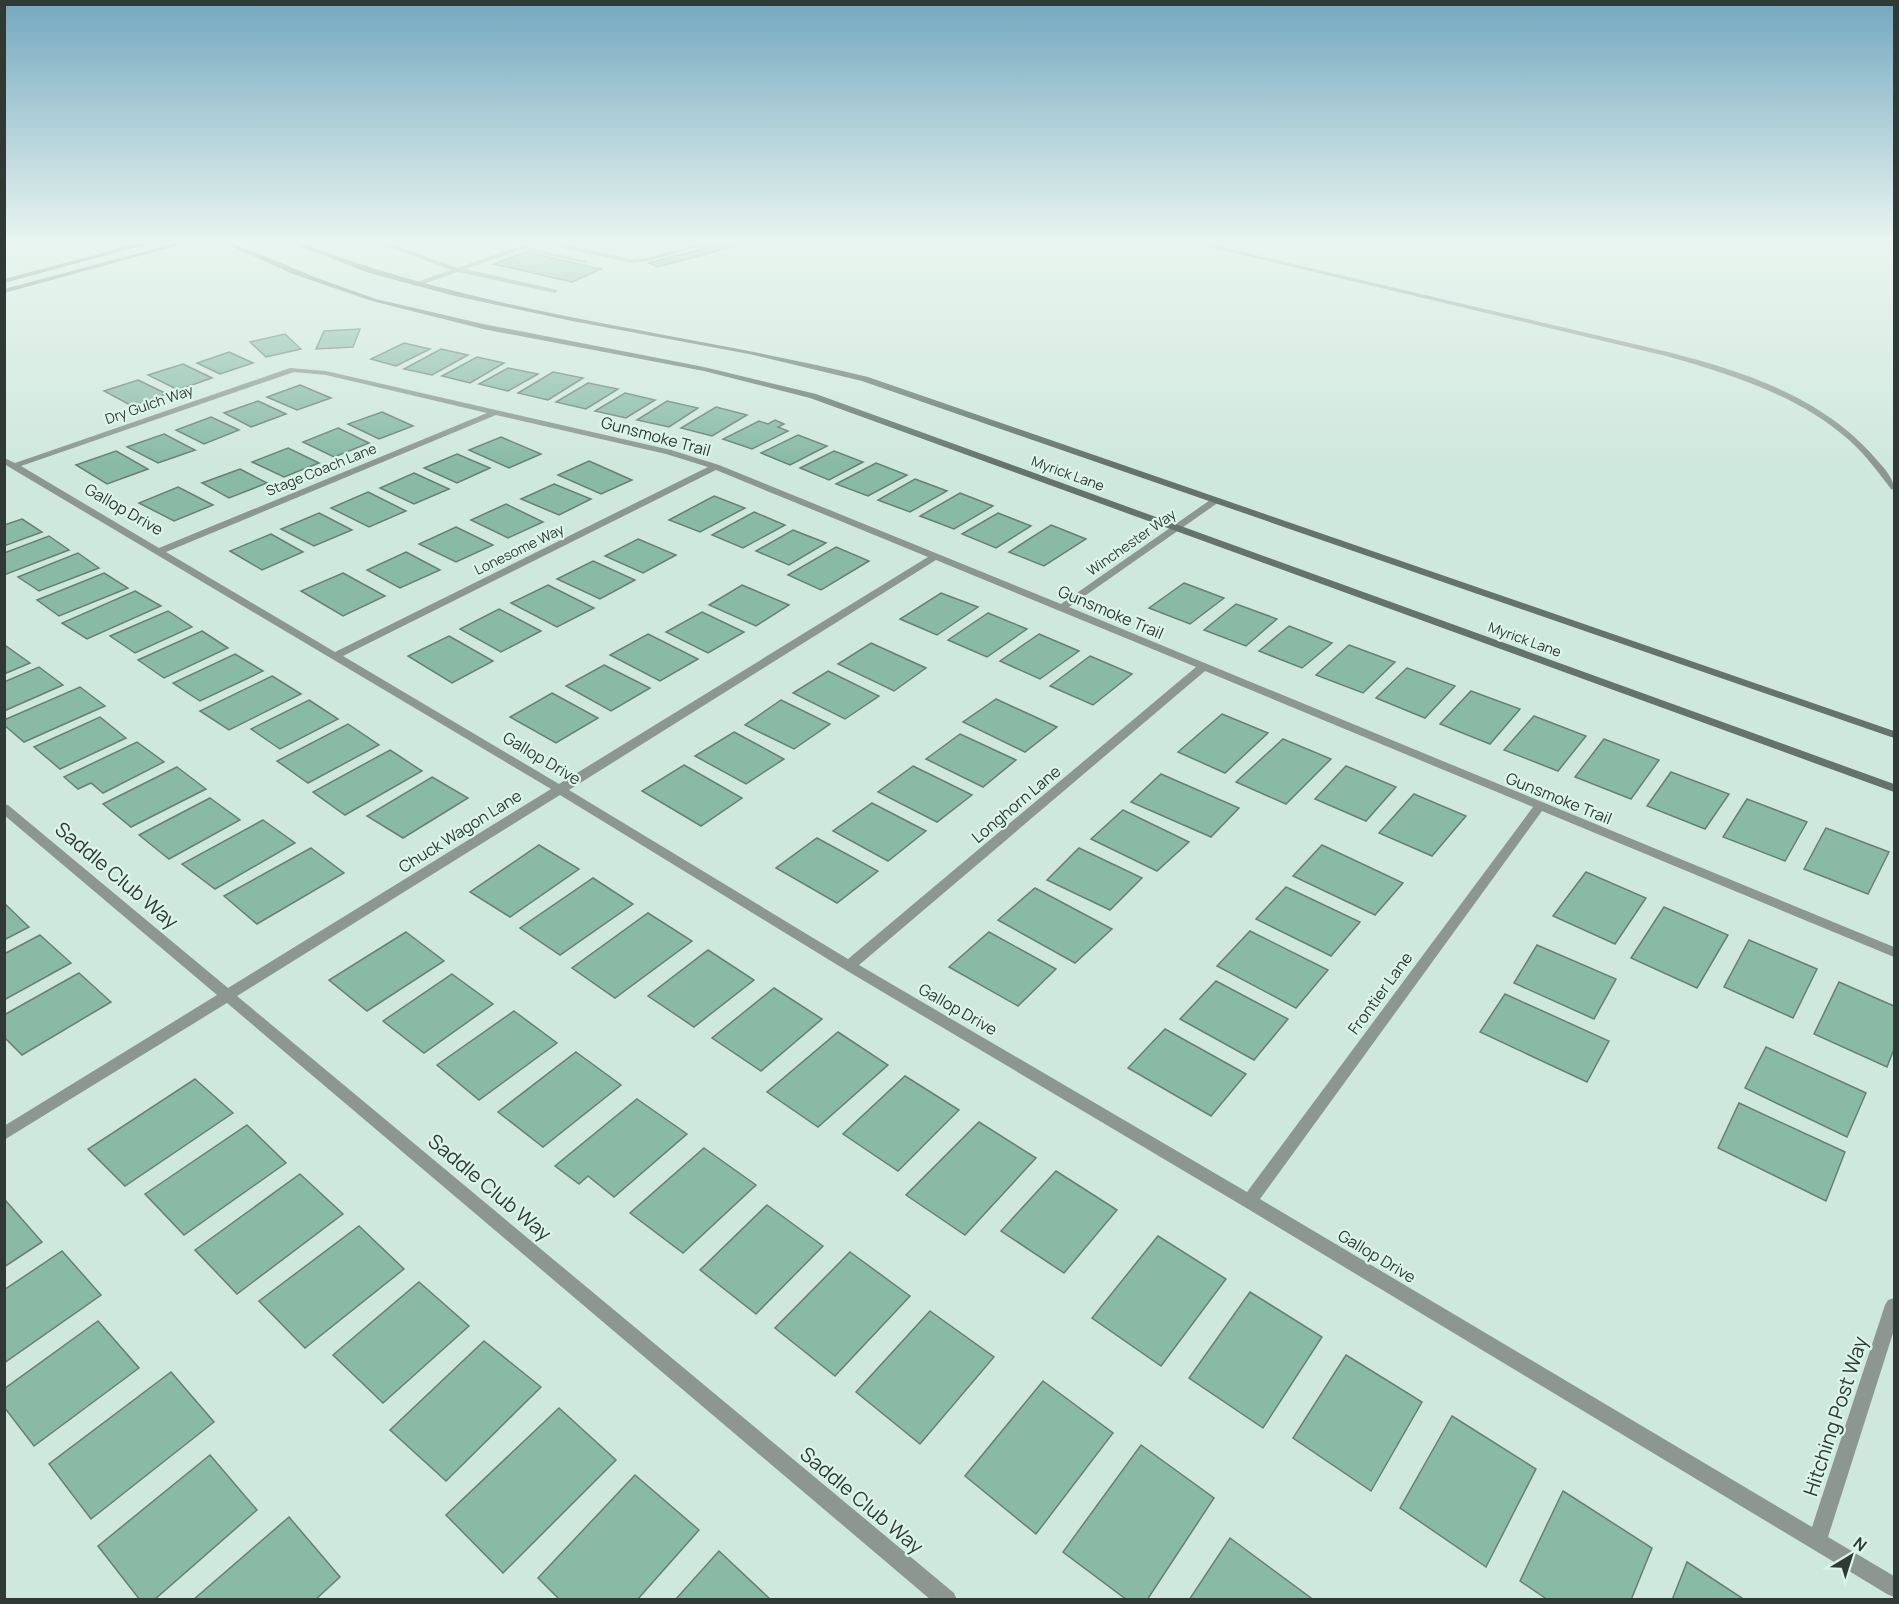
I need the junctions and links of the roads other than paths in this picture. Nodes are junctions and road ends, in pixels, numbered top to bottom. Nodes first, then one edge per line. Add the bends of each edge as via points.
1 (432, 314) edge
2 (550, 314) edge
3 (1495, 314) edge
4 (293, 370) joint
5 (493, 413) junction
6 (9, 463) edge
7 (716, 467) junction
8 (1894, 487) edge
9 (1216, 500) junction
10 (1177, 527) junction
11 (160, 551) junction
12 (934, 557) junction
13 (1062, 608) junction
14 (335, 656) junction
15 (1203, 667) junction
16 (1894, 735) edge
17 (1894, 788) edge
18 (560, 789) junction
19 (1539, 807) junction
20 (4, 808) edge
21 (1894, 952) edge
22 (849, 966) junction
23 (228, 995) junction
24 (4, 1134) edge
25 (1249, 1201) junction
26 (1894, 1305) edge
27 (1817, 1541) junction
28 (1894, 1587) edge
29 (947, 1599) edge

1 - 10 street, Myrick Lane via 813,396
2 - 9 street, Myrick Lane via 789,360 865,379
3 - 8 street via 1720,370 1785,397 1836,427 1863,449
4 - 5 street, Gunsmoke Trail via 326,373
4 - 6 street, Dry Gulch Way
5 - 7 street, Gunsmoke Trail via 668,452
5 - 11 street, Stage Coach Lane
6 - 11 street, Gallop Drive
7 - 12 street, Gunsmoke Trail
7 - 14 street, Lonesome Way
9 - 10 street, Winchester Way
9 - 16 street, Myrick Lane
10 - 13 street, Winchester Way
10 - 17 street, Myrick Lane
11 - 14 street, Gallop Drive
12 - 13 street, Gunsmoke Trail
12 - 18 street, Chuck Wagon Lane
13 - 15 street, Gunsmoke Trail
14 - 18 street, Gallop Drive
15 - 19 street, Gunsmoke Trail
15 - 22 street, Longhorn Lane
18 - 22 street, Gallop Drive
18 - 23 street, Chuck Wagon Lane
19 - 21 street, Gunsmoke Trail
19 - 25 street, Frontier Lane
20 - 23 street, Saddle Club Way
22 - 25 street, Gallop Drive
23 - 24 street, Chuck Wagon Lane
23 - 29 street, Saddle Club Way
25 - 27 street, Gallop Drive
26 - 27 street, Hitching Post Way
27 - 28 street, Gallop Drive

